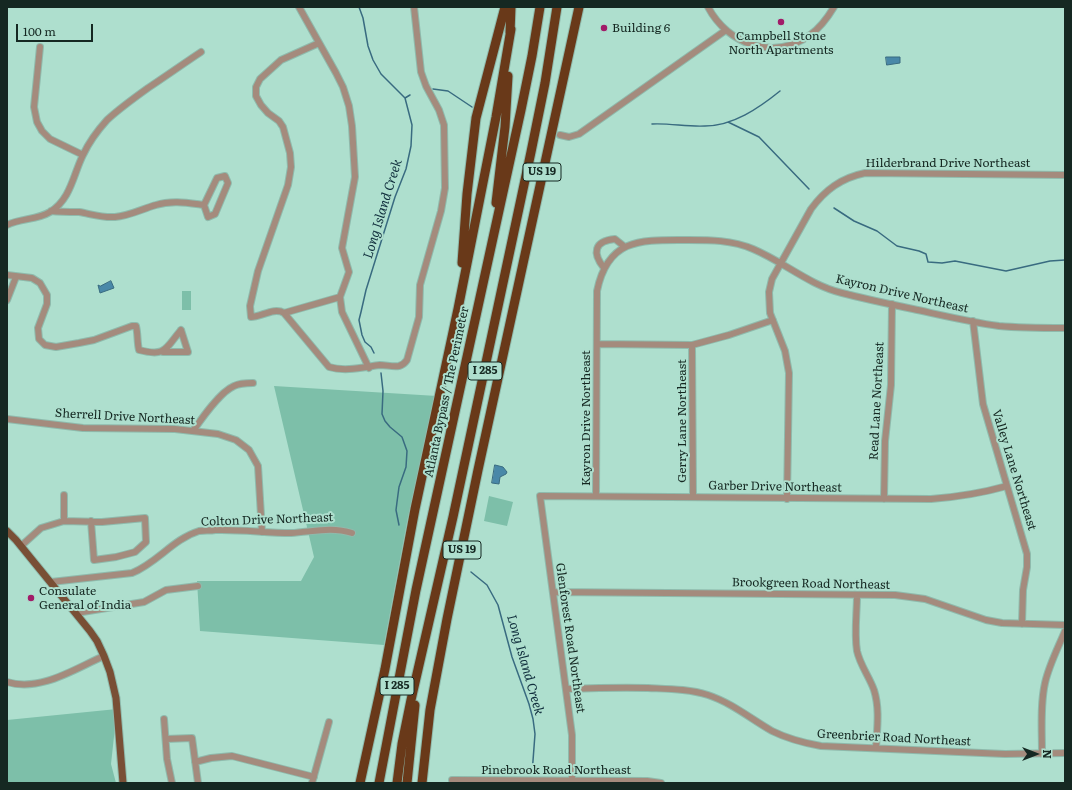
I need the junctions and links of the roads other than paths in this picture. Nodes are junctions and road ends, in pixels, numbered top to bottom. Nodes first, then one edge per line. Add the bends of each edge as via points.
1 (299, 7) edge
2 (414, 7) edge
3 (505, 7) edge
4 (511, 7) edge
5 (540, 7) edge
6 (557, 7) edge
7 (576, 7) edge
8 (579, 7) edge
9 (708, 7) edge
10 (834, 7) edge
11 (575, 24) junction
12 (511, 29) junction
13 (726, 30) junction
14 (319, 43) junction
15 (40, 47) dead end
16 (201, 52) dead end
17 (560, 135) dead end
18 (83, 155) junction
19 (1065, 174) edge
20 (204, 205) junction
21 (51, 212) junction
22 (7, 225) edge
23 (492, 244) junction
24 (625, 247) junction
25 (780, 263) junction
26 (604, 268) junction
27 (7, 275) edge
28 (16, 276) junction
29 (340, 297) junction
30 (7, 300) edge
31 (892, 304) junction
32 (458, 308) junction
33 (284, 313) junction
34 (773, 320) junction
35 (973, 322) junction
36 (1065, 328) edge
37 (597, 344) junction
38 (692, 344) junction
39 (163, 352) dead end
40 (369, 368) junction
41 (253, 383) dead end
42 (7, 419) edge
43 (193, 431) junction
44 (1007, 486) junction
45 (64, 495) dead end
46 (540, 496) joint
47 (596, 496) junction
48 (693, 497) junction
49 (788, 498) junction
50 (884, 499) junction
51 (64, 521) junction
52 (91, 522) junction
53 (7, 531) edge
54 (262, 532) junction
55 (352, 533) dead end
56 (21, 546) junction
57 (51, 582) junction
58 (198, 586) dead end
59 (553, 592) junction
60 (857, 595) junction
61 (76, 613) junction
62 (1022, 624) junction
63 (1065, 625) edge
64 (1065, 632) edge
65 (423, 648) junction
66 (104, 656) junction
67 (7, 682) edge
68 (566, 688) junction
69 (379, 697) junction
70 (164, 719) dead end
71 (329, 722) dead end
72 (166, 739) junction
73 (876, 748) junction
74 (1065, 753) edge
75 (1042, 754) junction
76 (195, 762) junction
77 (313, 780) edge
78 (452, 780) dead end
79 (572, 782) edge
80 (124, 783) edge
81 (172, 783) edge
82 (198, 783) edge
83 (356, 783) edge
84 (360, 783) edge
85 (379, 783) edge
86 (397, 783) edge
87 (408, 783) edge
88 (422, 783) edge
89 (661, 783) edge

1 - 14 street
2 - 40 street via 421,72 444,125 444,199 420,285 419,317 407,360 400,366 380,365
3 - 32 highway via 476,118
4 - 12 highway
5 - 23 highway, Atlanta Bypass / The Perimeter / I 285 via 527,83
6 - 65 highway, I 285 via 531,152
7 - 11 highway
8 - 11 highway, US 19
9 - 13 street
10 - 13 street via 811,35 789,45 772,48 756,46 740,40
11 - 88 highway, US 19 via 478,470 430,710
12 - 23 highway
12 - 32 highway
13 - 17 street via 578,134 569,137
14 - 29 street via 343,87 352,126 355,177 342,248 349,272
14 - 33 street via 281,60 260,79 256,87 260,105 283,127 291,167 288,185 258,271 250,317 277,311
15 - 18 street via 34,107 37,122 50,139
16 - 18 street via 117,111 99,130
18 - 21 street via 67,196
19 - 25 street, Hilderbrand Drive Northeast via 856,175 835,184 818,199
20 - 20 street via 217,178 225,176 228,183 215,214 208,217
20 - 21 street via 167,202 113,218 80,212
21 - 22 street
23 - 85 highway, Atlanta Bypass / The Perimeter / I 285 via 416,590
24 - 25 street, Kayron Drive Northeast via 649,240 720,241 751,248
24 - 26 street, Kayron Drive Northeast via 613,256
24 - 26 street via 615,240 606,240 599,246 598,260
25 - 31 street, Kayron Drive Northeast via 827,288
25 - 34 street, Hilderbrand Drive Northeast via 769,292
26 - 37 street, Kayron Drive Northeast via 597,291
27 - 28 street
28 - 30 street
28 - 39 street via 32,278 40,283 47,295 47,304 38,328 39,339 45,345 56,346 94,340 136,326 140,350
29 - 33 street
29 - 40 street via 342,312
31 - 35 street, Kayron Drive Northeast
31 - 50 street, Read Lane Northeast via 891,385 885,441
32 - 69 highway via 415,509
33 - 40 street via 329,368
34 - 38 street
34 - 49 street, Hilderbrand Drive Northeast via 785,351 789,373
35 - 36 street, Kayron Drive Northeast
35 - 44 street, Valley Lane Northeast via 983,404
37 - 38 street
37 - 47 street, Kayron Drive Northeast
38 - 48 street, Gerry Lane Northeast
41 - 43 street via 233,386 205,414
42 - 43 street, Sherrell Drive Northeast via 83,428 175,428
43 - 54 street, Sherrell Drive Northeast via 218,434 236,440 249,450 258,466
44 - 50 street, Garber Drive Northeast via 954,498
44 - 62 street, Valley Lane Northeast via 1026,554
45 - 51 street
46 - 47 street, Garber Drive Northeast
46 - 59 street, Glenforest Road Northeast
47 - 48 street, Garber Drive Northeast
48 - 49 street, Garber Drive Northeast
49 - 50 street, Garber Drive Northeast
51 - 52 street
51 - 56 street via 41,528
52 - 52 street via 145,518 146,542 135,552 116,558 94,560
53 - 56 main road
54 - 55 street, Colton Drive Northeast via 292,533 342,529
54 - 57 street, Colton Drive Northeast via 200,531 180,540 132,573
56 - 57 main road
57 - 61 main road
58 - 61 street via 166,590 144,602
59 - 60 street, Brookgreen Road Northeast
59 - 68 street, Glenforest Road Northeast
60 - 62 street, Brookgreen Road Northeast via 916,598 986,620
60 - 73 street via 857,651 877,704
61 - 66 main road via 97,641
62 - 63 street, Brookgreen Road Northeast
64 - 75 street via 1045,684
65 - 86 highway, I 285 via 402,744
65 - 87 highway
66 - 67 street via 44,682 24,685
66 - 80 main road via 116,698
68 - 73 street, Greenbrier Road Northeast via 620,687 692,691 725,702 772,731 796,741 821,746
68 - 79 street, Glenforest Road Northeast via 572,735
69 - 83 highway
69 - 84 highway
70 - 72 street
71 - 77 street
72 - 76 street via 192,738
72 - 81 street
73 - 75 street, Greenbrier Road Northeast
74 - 75 street, Greenbrier Road Northeast
76 - 77 street via 232,756
76 - 82 street
78 - 79 street, Pinebrook Road Northeast
79 - 89 street, Pinebrook Road Northeast

